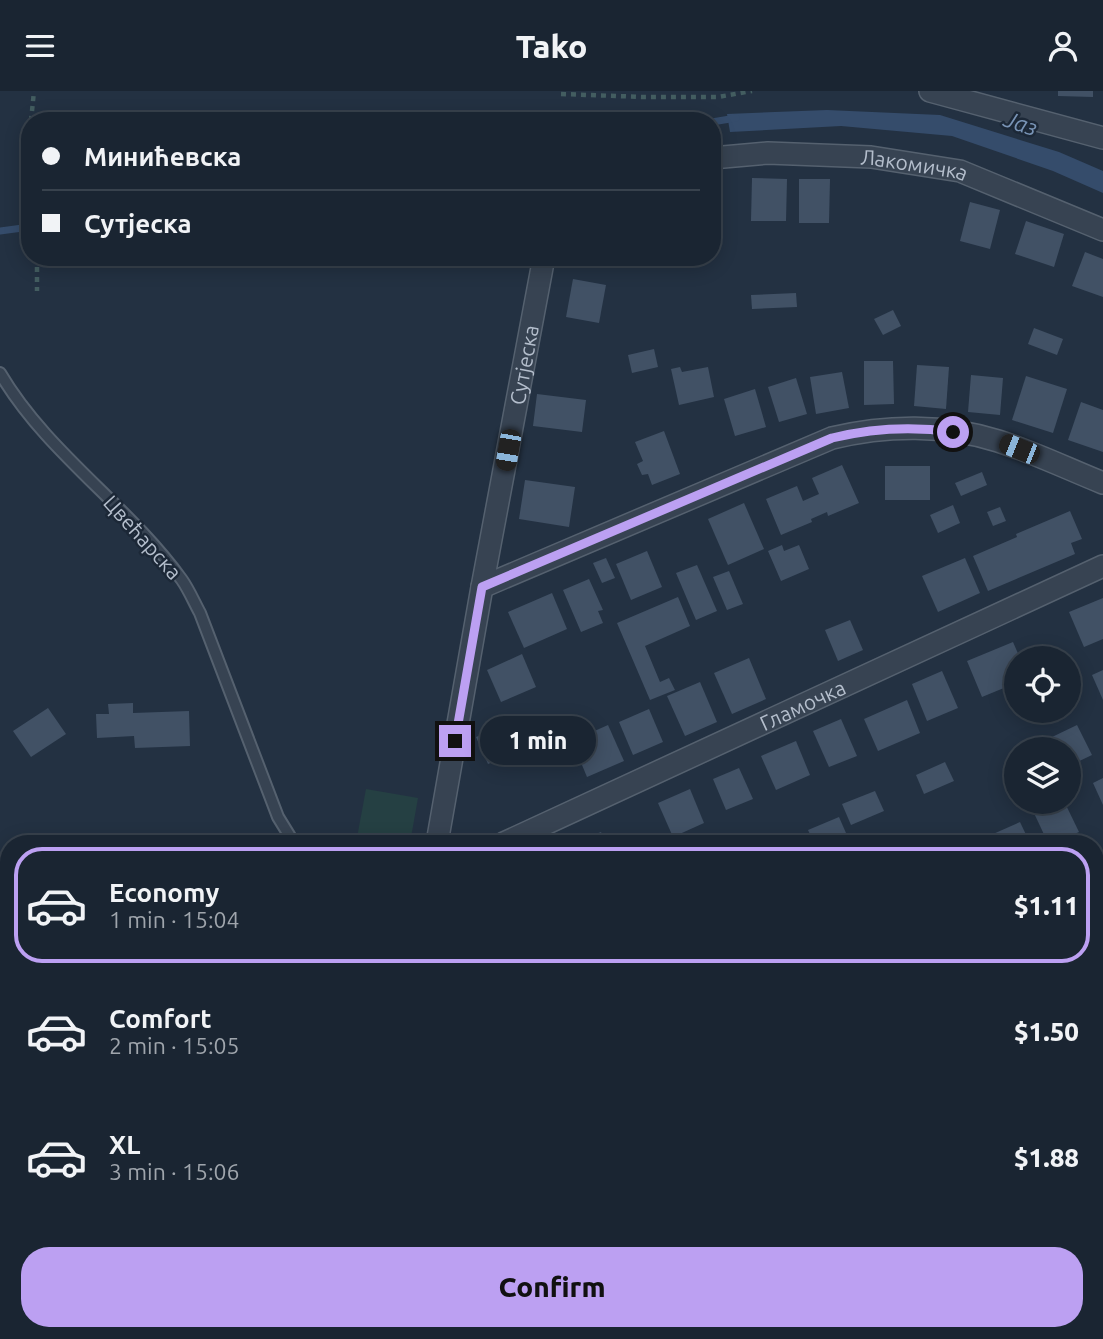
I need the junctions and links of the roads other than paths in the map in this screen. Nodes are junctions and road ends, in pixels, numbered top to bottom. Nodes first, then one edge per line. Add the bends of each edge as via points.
1 (930, 91) edge
2 (1103, 138) edge
3 (721, 157) edge
4 (1103, 230) edge
5 (542, 266) edge
6 (0, 373) edge
7 (1103, 483) edge
8 (1103, 566) edge
9 (482, 587) junction
10 (288, 835) edge
11 (438, 835) edge
12 (521, 835) edge

1 - 2 street
3 - 4 street, Лакомичка via 768,153 871,157 960,171
5 - 9 street, Сутјеска
6 - 10 lane, Цвећарска via 55,446 115,503 184,583
7 - 9 street via 968,433 909,428 860,431 832,438
8 - 12 street, Гламочка
9 - 11 street, Сутјеска

